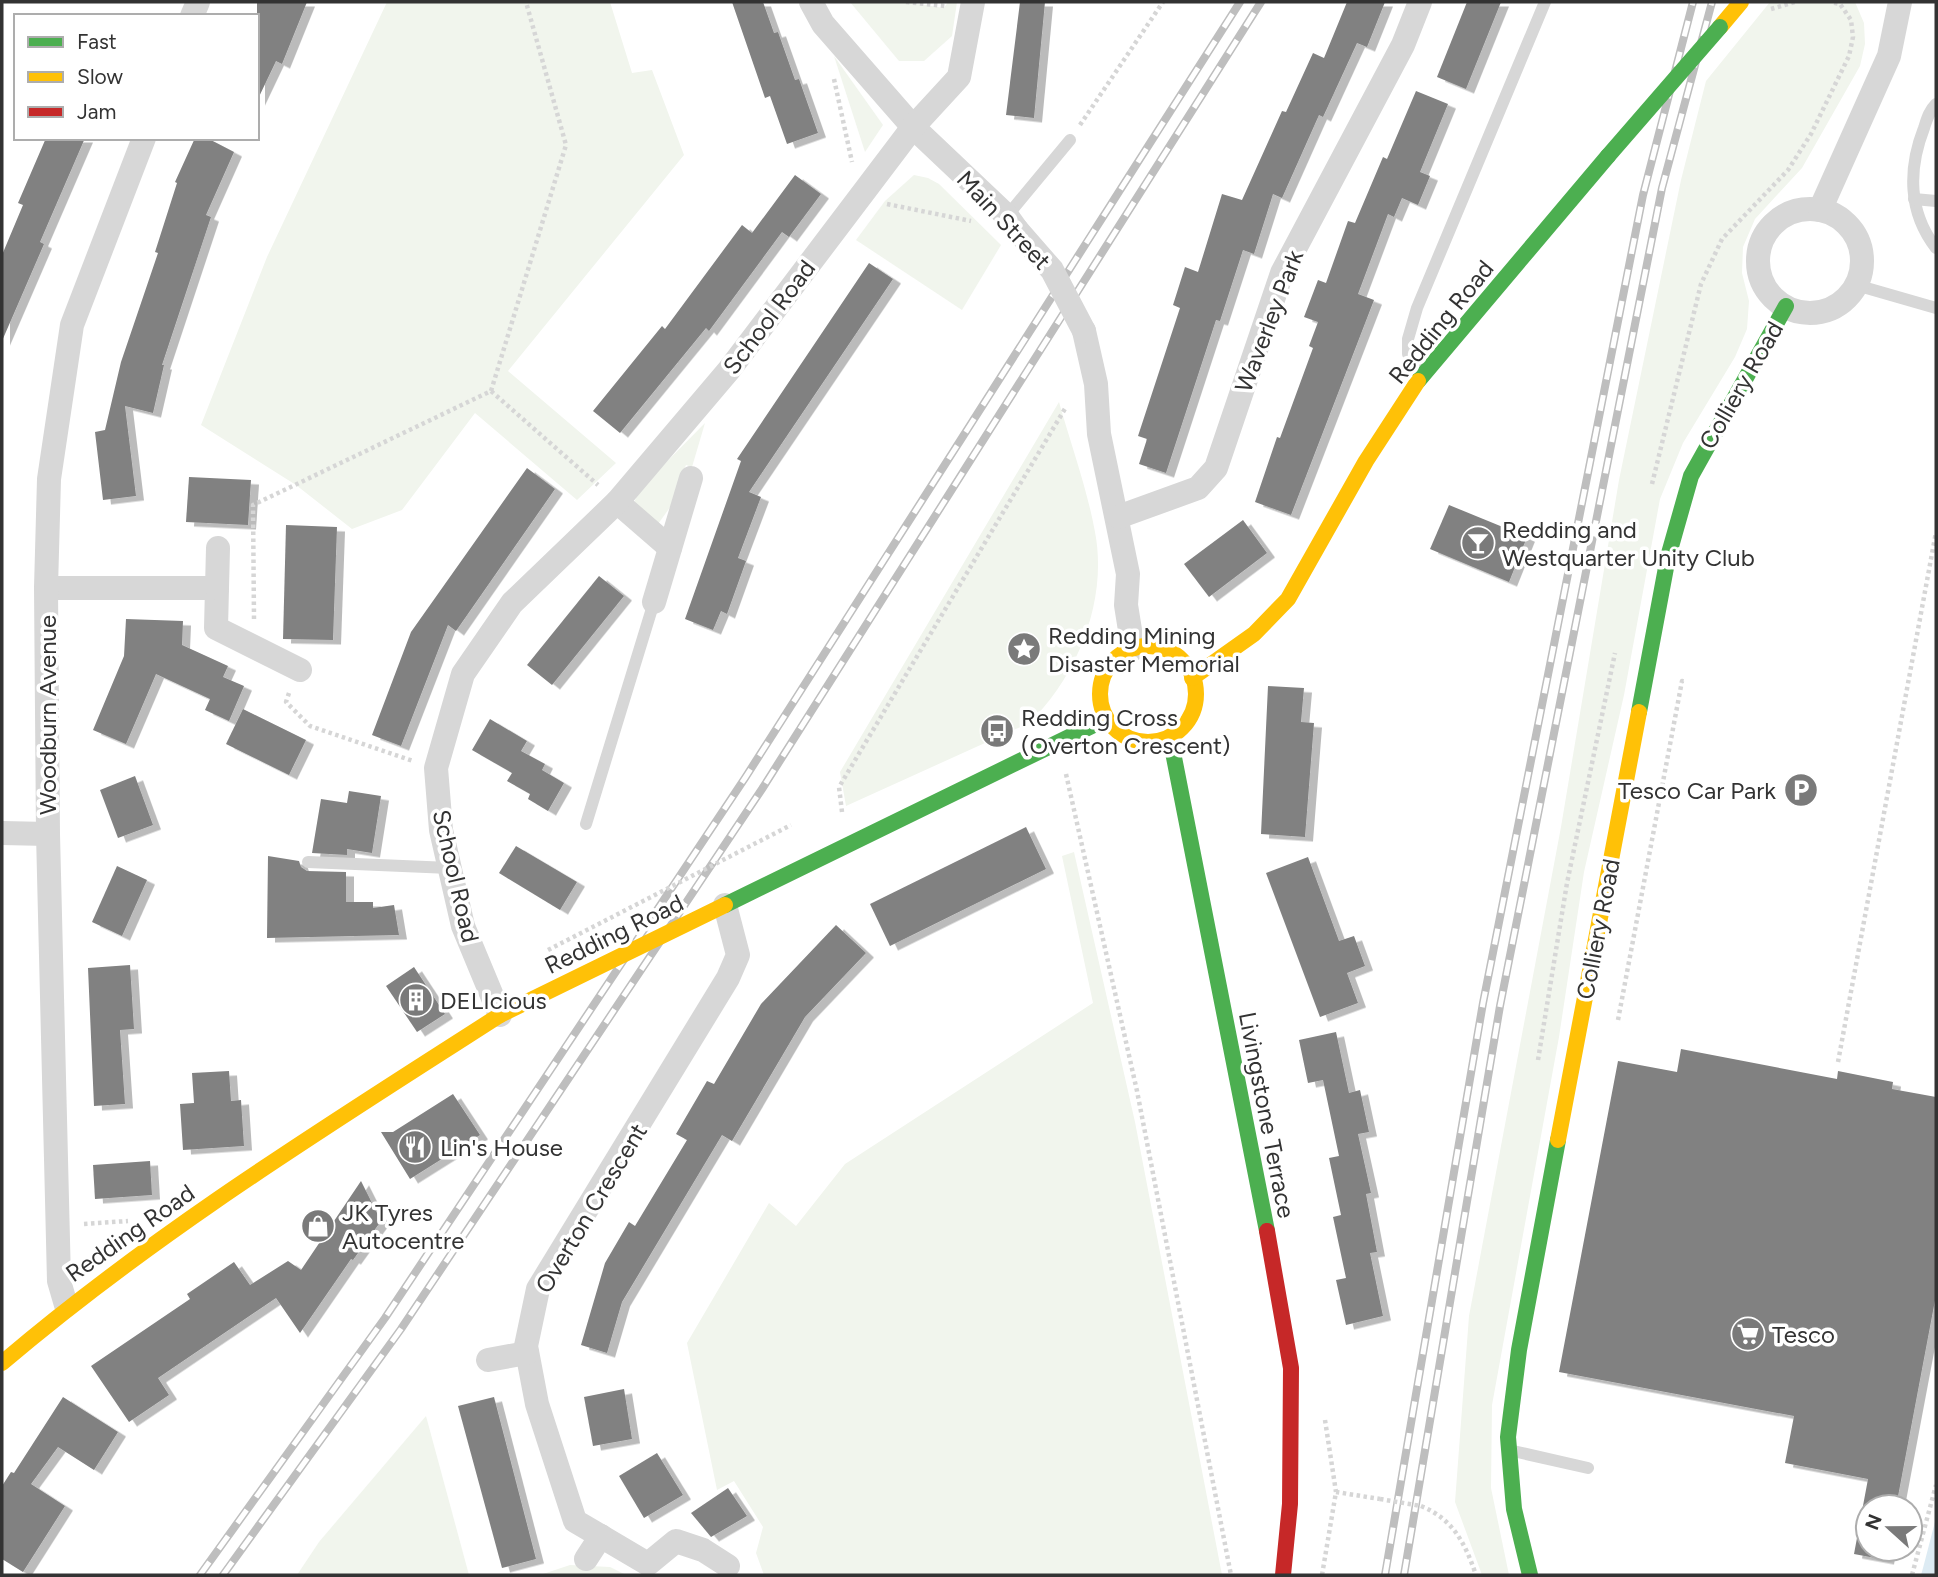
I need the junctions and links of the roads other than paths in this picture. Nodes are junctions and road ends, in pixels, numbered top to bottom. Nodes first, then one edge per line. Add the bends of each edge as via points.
1 (811, 2) edge
2 (974, 2) edge
3 (1420, 2) edge
4 (1545, 2) edge
5 (1741, 2) edge
6 (1900, 2) edge
7 (1936, 104) edge
8 (913, 127) junction
9 (143, 140) edge
10 (1070, 140) road end
11 (1914, 199) junction
12 (1936, 201) edge
13 (1819, 210) junction
14 (1012, 223) junction
15 (1936, 247) edge
16 (1856, 285) junction
17 (1786, 306) junction
18 (1936, 308) edge
19 (1424, 372) junction
20 (691, 478) dead end
21 (617, 502) junction
22 (1118, 517) junction
23 (218, 548) dead end
24 (670, 548) junction
25 (46, 588) junction
26 (217, 588) junction
27 (654, 602) joint
28 (1133, 649) junction
29 (300, 670) road end
30 (1192, 678) junction
31 (1107, 719) junction
32 (1170, 737) junction
33 (586, 824) dead end
34 (2, 833) edge
35 (48, 834) junction
36 (307, 862) dead end
37 (450, 868) junction
38 (725, 905) junction
39 (499, 1015) junction
40 (66, 1305) junction
41 (527, 1353) junction
42 (488, 1360) dead end
43 (2, 1363) edge
44 (1509, 1450) junction
45 (1588, 1468) dead end
46 (601, 1536) junction
47 (586, 1559) dead end
48 (728, 1566) dead end
49 (1283, 1575) edge
50 (1530, 1575) edge

1 - 8 street, Main Street via 823,24
2 - 8 street, School Road via 959,77
3 - 22 street, Waverley Park via 1282,273 1216,468 1198,488
4 - 19 lane via 1417,308 1408,354
5 - 19 main road, Redding Road, bridge
6 - 13 street via 1889,56
7 - 11 lane via 1913,166
8 - 14 street, Main Street
8 - 21 street, School Road via 729,370
9 - 25 street, Woodburn Avenue via 72,325 49,479
10 - 14 lane
11 - 12 lane
11 - 15 lane
13 - 16 street via 1845,222 1856,235 1862,252
13 - 17 street via 1795,211 1780,219 1760,247 1763,281 1772,296
14 - 22 street, Main Street, bridge via 1052,270 1084,331 1096,384 1099,434
16 - 17 street via 1846,298 1817,312
16 - 18 lane
17 - 44 main road, Colliery Road via 1773,337 1702,451 1685,492 1668,557 1519,1350
19 - 30 main road, Redding Road via 1366,461 1287,599 1254,634
20 - 24 street
21 - 24 street
21 - 37 street, School Road via 512,603 463,674 436,768 441,830
22 - 28 street, Main Street via 1128,574 1126,605
23 - 26 street
24 - 27 street
25 - 26 street
25 - 35 street, Woodburn Avenue
26 - 29 street via 216,628
27 - 33 lane
28 - 30 main road via 1165,649 1178,657
28 - 31 main road via 1107,668 1101,682 1100,699
30 - 32 main road via 1196,700 1191,715
31 - 32 main road via 1125,737 1139,742
31 - 38 main road, Redding Road
32 - 49 main road, Livingstone Terrace via 1291,1368 1290,1504
34 - 35 street
35 - 40 street, Woodburn Avenue via 59,1281
36 - 37 lane
37 - 39 street, School Road via 463,926
38 - 39 main road, Redding Road, bridge
38 - 41 street, Overton Crescent via 738,955 675,1069 538,1289
39 - 40 main road, Redding Road via 190,1217
40 - 43 main road, Redding Road
41 - 42 street
41 - 46 street, Overton Crescent via 537,1404 575,1521
44 - 45 lane
44 - 50 main road, Colliery Road via 1514,1509
46 - 47 street
46 - 48 street, Overton Crescent via 648,1564 676,1541 703,1550

